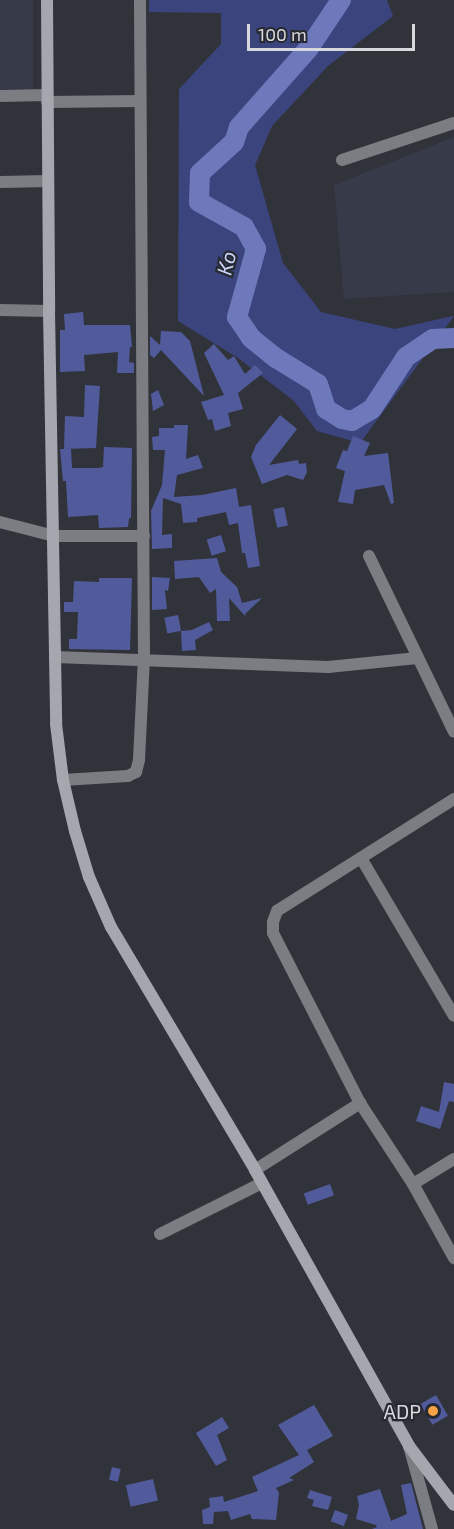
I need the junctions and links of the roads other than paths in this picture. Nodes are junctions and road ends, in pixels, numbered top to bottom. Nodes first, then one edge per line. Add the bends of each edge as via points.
1 (47, 0) edge
2 (140, 0) edge
3 (0, 96) edge
4 (47, 99) junction
5 (140, 101) junction
6 (454, 123) edge
7 (342, 160) dead end
8 (48, 181) junction
9 (0, 182) edge
10 (0, 310) edge
11 (49, 311) junction
12 (0, 522) edge
13 (54, 536) junction
14 (144, 536) junction
15 (369, 556) dead end
16 (55, 657) junction
17 (418, 657) junction
18 (144, 659) junction
19 (454, 732) edge
20 (63, 780) junction
21 (454, 799) edge
22 (361, 858) junction
23 (454, 1016) edge
24 (360, 1103) junction
25 (454, 1159) edge
26 (255, 1170) junction
27 (262, 1184) junction
28 (413, 1184) junction
29 (160, 1233) dead end
30 (454, 1258) edge
31 (409, 1446) junction
32 (454, 1505) edge
33 (432, 1529) edge

1 - 4 main road
2 - 5 street
3 - 4 street
4 - 5 street
4 - 8 main road
5 - 14 street
6 - 7 street
8 - 9 street
8 - 11 main road
10 - 11 street
11 - 13 main road
12 - 13 street
13 - 14 street
13 - 16 main road
14 - 18 street
15 - 17 street
16 - 18 street
16 - 20 main road via 56,724
17 - 18 street via 328,667
17 - 19 street
18 - 20 street via 136,772 128,776
20 - 26 main road via 89,877 111,927
21 - 22 street
22 - 23 street
22 - 24 street via 277,911 273,922 273,933
24 - 26 street
24 - 28 street
25 - 28 street
26 - 27 main road
27 - 29 street
27 - 31 main road
28 - 30 street
31 - 32 main road
31 - 33 street

